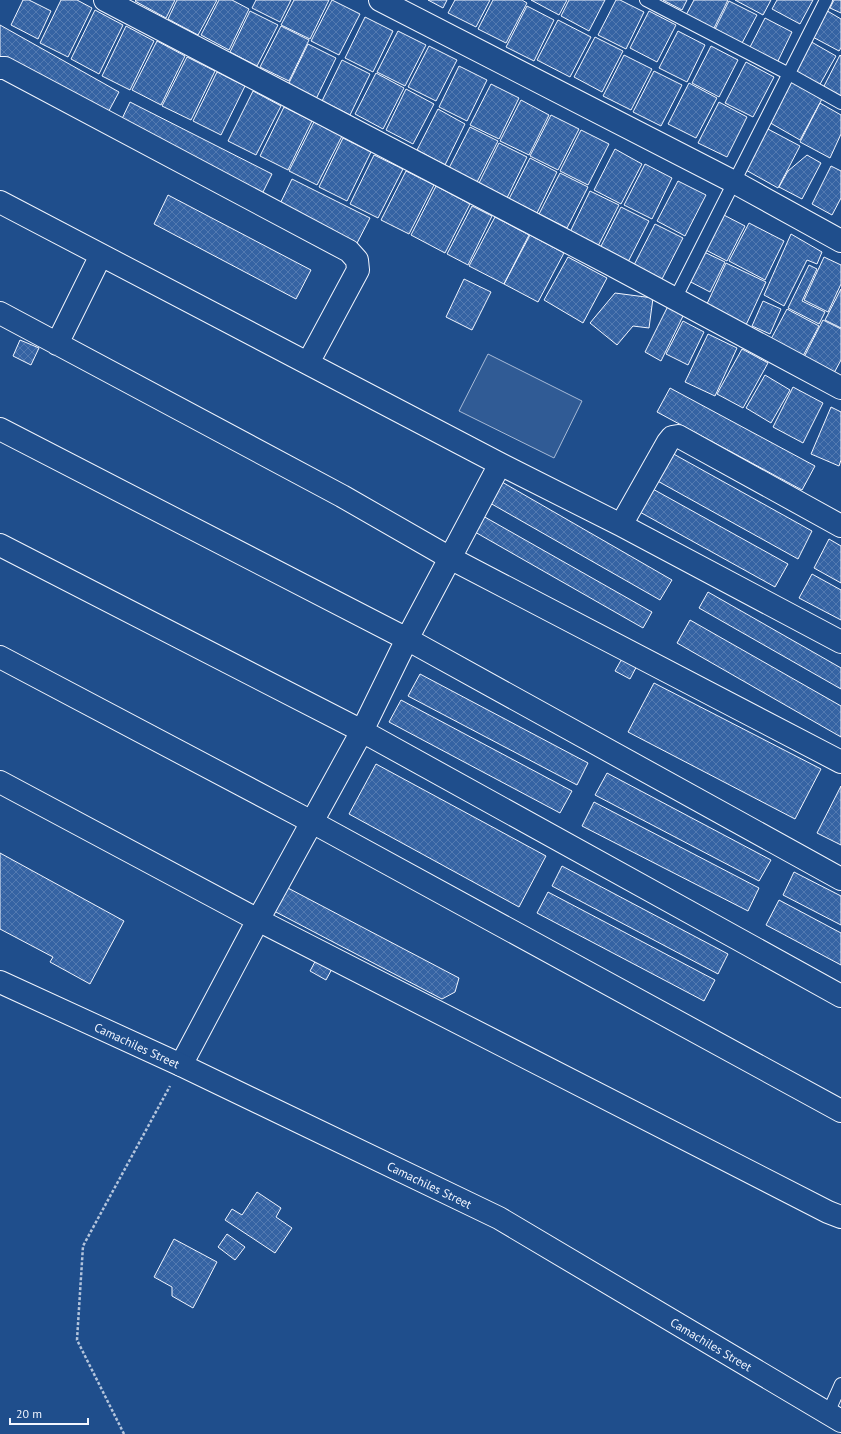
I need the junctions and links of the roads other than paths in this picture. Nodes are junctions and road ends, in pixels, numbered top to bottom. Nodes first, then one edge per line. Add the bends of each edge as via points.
1 (105, 0) edge
2 (380, 0) edge
3 (646, 0) edge
4 (826, 0) edge
5 (0, 68) edge
6 (788, 74) junction
7 (841, 103) edge
8 (734, 182) junction
9 (0, 202) edge
10 (841, 241) edge
11 (101, 255) junction
12 (675, 299) junction
13 (0, 314) edge
14 (57, 344) junction
15 (308, 363) junction
16 (841, 388) edge
17 (0, 429) edge
18 (500, 464) junction
19 (621, 525) junction
20 (841, 526) edge
21 (0, 546) edge
22 (450, 558) junction
23 (408, 639) junction
24 (841, 642) edge
25 (0, 657) edge
26 (362, 730) junction
27 (841, 762) edge
28 (0, 782) edge
29 (312, 822) junction
30 (841, 878) edge
31 (258, 920) junction
32 (0, 982) edge
33 (841, 996) edge
34 (181, 1065) junction
35 (841, 1111) edge
36 (841, 1216) edge
37 (841, 1384) edge
38 (834, 1417) edge

1 - 12 street
2 - 8 street
3 - 6 lane
4 - 6 lane
5 - 15 street via 5,68 349,251 357,260 358,270
6 - 7 lane
6 - 8 lane
8 - 10 street
8 - 12 lane
9 - 11 street
11 - 14 street
11 - 15 street
12 - 16 street
13 - 14 street
14 - 22 street via 342,496
15 - 18 street
17 - 23 street
18 - 19 street
18 - 22 street
19 - 20 street via 668,442 672,437 678,436
19 - 24 street
21 - 26 street
22 - 23 street
22 - 27 street
23 - 26 street
23 - 30 street
25 - 29 street
26 - 29 street
26 - 33 street
28 - 31 street
29 - 31 street
29 - 35 street
31 - 34 street
31 - 36 street via 828,1212
32 - 34 street, Camachiles Street
34 - 38 street, Camachiles Street via 499,1218
37 - 38 lane

